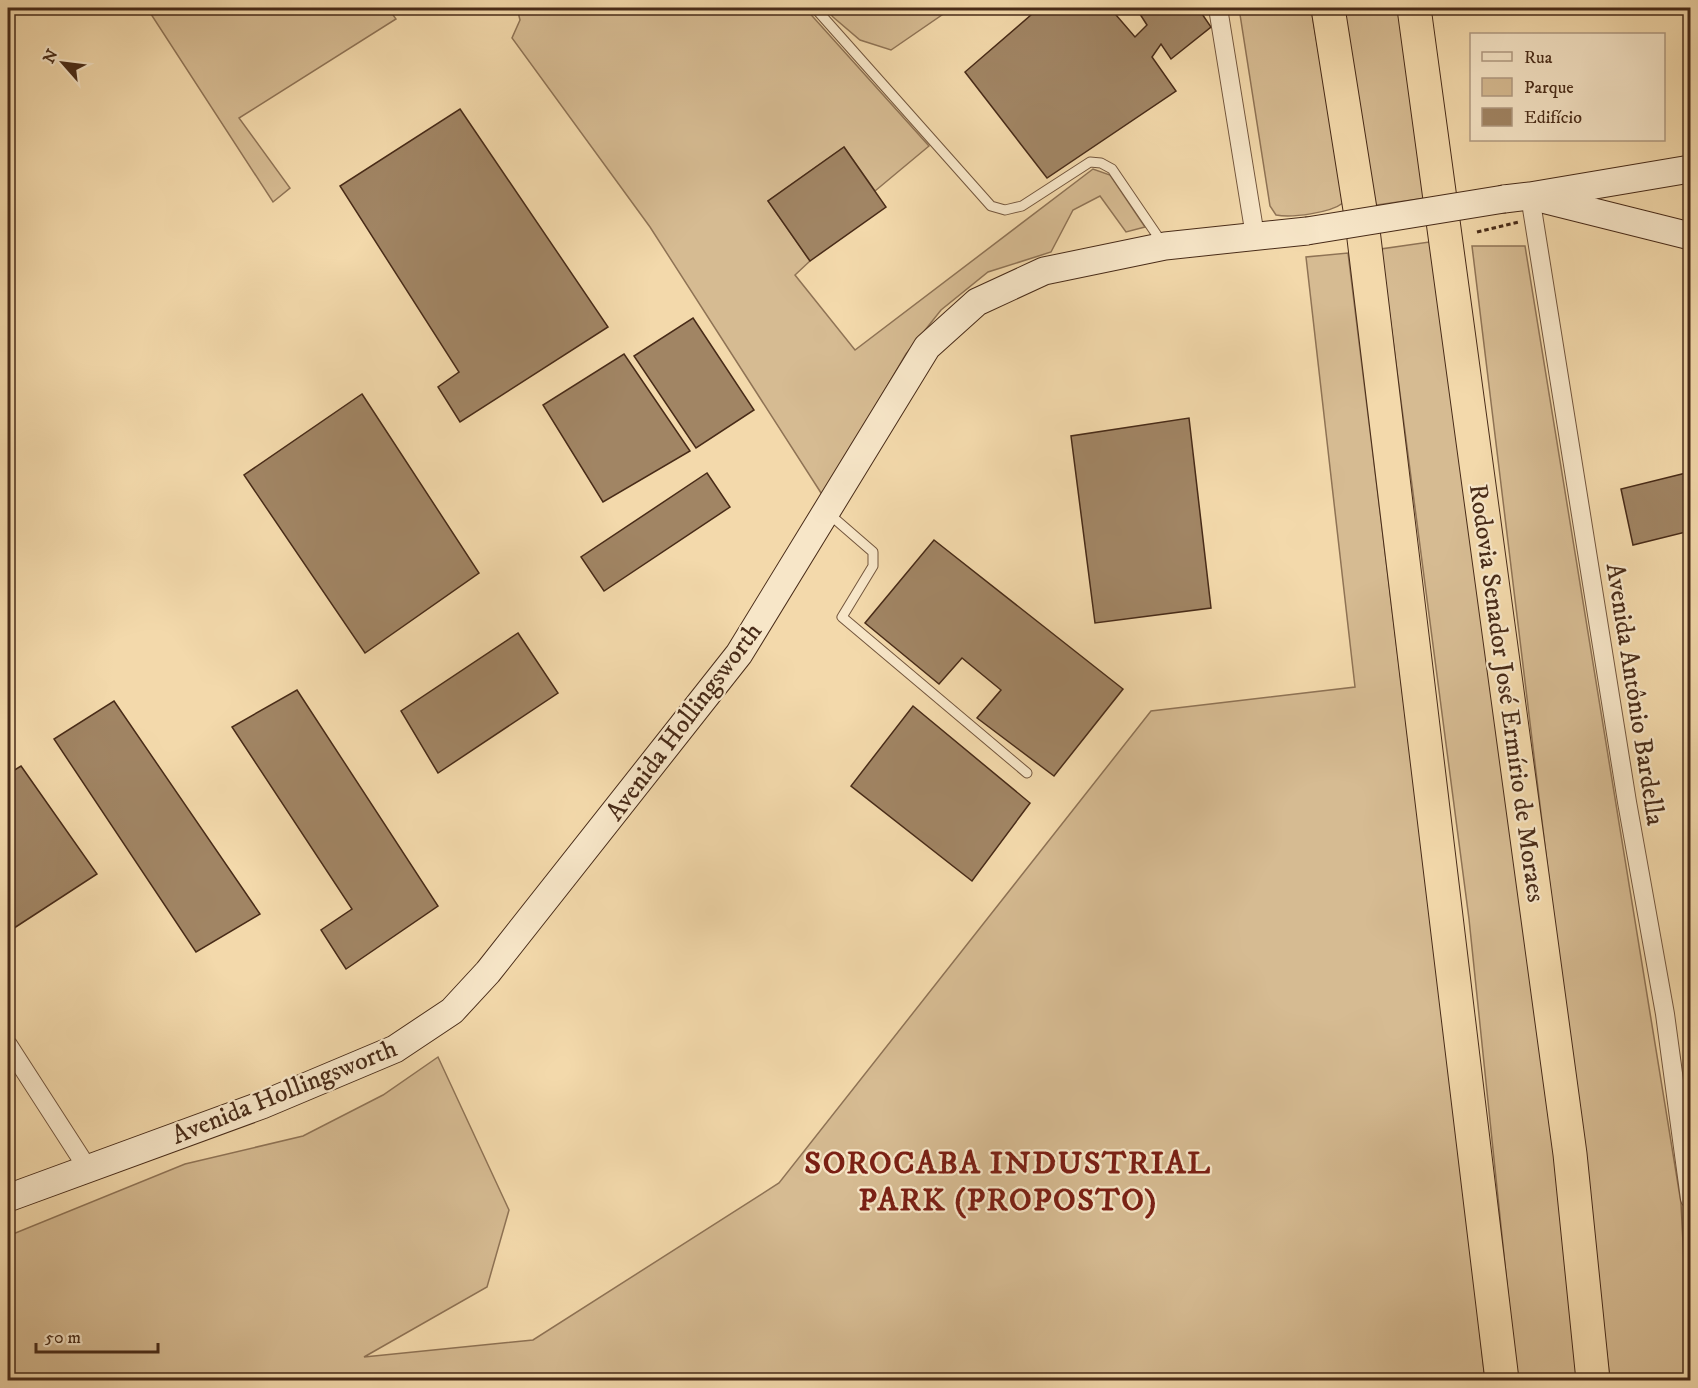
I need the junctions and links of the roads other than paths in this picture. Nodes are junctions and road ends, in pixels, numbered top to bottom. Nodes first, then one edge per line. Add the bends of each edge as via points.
1 (815, 8) edge
2 (1218, 8) edge
3 (1328, 8) edge
4 (1414, 8) edge
5 (1690, 169) edge
6 (1515, 206) junction
7 (1255, 236) junction
8 (1690, 236) edge
9 (1165, 246) junction
10 (826, 511) junction
11 (1027, 773) dead end
12 (8, 1045) edge
13 (88, 1169) junction
14 (8, 1198) edge
15 (1690, 1199) edge
16 (1502, 1380) edge
17 (1593, 1380) edge

1 - 9 lane via 991,206 1005,210 1022,206 1090,162 1101,163 1112,168
2 - 7 street
3 - 16 highway via 1362,222
4 - 17 highway, Rodovia Senador José Ermírio de Moraes via 1568,1143
5 - 6 main road
6 - 7 main road, Avenida Hollingsworth, bridge
6 - 8 main road via 1577,206
6 - 15 street, Avenida Antônio Bardella via 1665,1014
7 - 9 main road, Avenida Hollingsworth
9 - 10 main road, Avenida Hollingsworth via 1044,271 977,302 927,347
10 - 11 lane via 873,552 873,566 842,617
10 - 13 main road, Avenida Hollingsworth via 739,654 488,972 452,1011 395,1049 262,1105
12 - 13 street
13 - 14 main road, Avenida Hollingsworth

